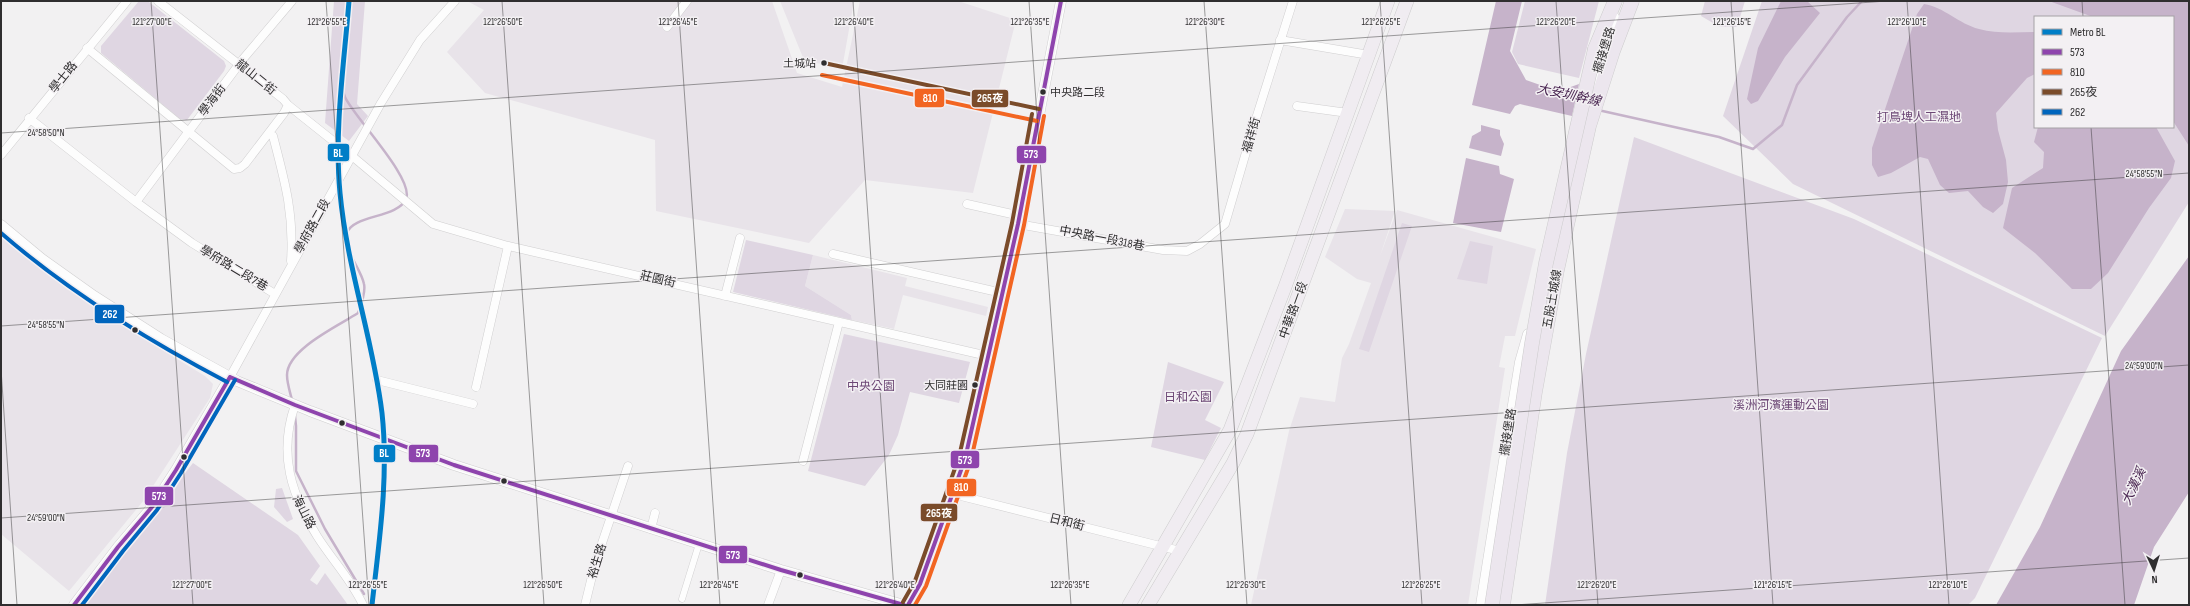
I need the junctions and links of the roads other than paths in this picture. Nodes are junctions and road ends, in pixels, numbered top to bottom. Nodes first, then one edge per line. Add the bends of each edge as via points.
1 (127, 1) edge
2 (158, 1) edge
3 (292, 1) edge
4 (455, 1) edge
5 (687, 1) edge
6 (1061, 1) edge
7 (1293, 1) edge
8 (1388, 1) edge
9 (1407, 1) edge
10 (1608, 1) edge
11 (1615, 1) edge
12 (1619, 1) edge
13 (1622, 1) edge
14 (1632, 1) edge
15 (668, 27) dead end
16 (1280, 40) junction
17 (87, 48) junction
18 (1594, 49) junction
19 (1613, 51) junction
20 (1368, 55) junction
21 (239, 65) junction
22 (288, 105) junction
23 (1297, 106) dead end
24 (1348, 113) junction
25 (29, 118) junction
26 (188, 132) junction
27 (273, 136) dead end
28 (1, 155) edge
29 (352, 156) junction
30 (136, 202) junction
31 (967, 204) dead end
32 (1018, 224) junction
33 (1, 225) edge
34 (740, 238) dead end
35 (508, 246) junction
36 (1187, 251) joint
37 (833, 254) dead end
38 (291, 264) junction
39 (1552, 264) junction
40 (1002, 293) junction
41 (275, 294) junction
42 (725, 296) junction
43 (839, 322) junction
44 (988, 356) junction
45 (230, 377) junction
46 (377, 380) dead end
47 (476, 387) dead end
48 (473, 404) dead end
49 (295, 405) junction
50 (803, 461) dead end
51 (628, 466) dead end
52 (953, 494) junction
53 (655, 514) dead end
54 (611, 516) junction
55 (651, 529) junction
56 (699, 544) junction
57 (1164, 546) junction
58 (1180, 551) junction
59 (1488, 558) junction
60 (1504, 560) junction
61 (780, 570) junction
62 (682, 600) dead end
63 (587, 604) edge
64 (74, 605) edge
65 (363, 605) edge
66 (768, 605) edge
67 (904, 605) edge
68 (908, 605) edge
69 (1129, 605) edge
70 (1148, 605) edge
71 (1481, 605) edge
72 (1492, 605) edge
73 (1496, 605) edge
74 (1503, 605) edge

1 - 17 street, 學士路
2 - 21 street, 龍山二街
3 - 21 street, 學海街
4 - 29 street, 學府路二段 via 420,40
5 - 15 street
6 - 32 street
7 - 16 street, 福祥街
8 - 20 main road, 中華路一段
9 - 58 main road, 中華路一段 via 1247,434 1233,463
10 - 18 highway, 五股土城線
11 - 18 highway
12 - 39 street, 擺接堡路 via 1585,116
13 - 19 highway
14 - 19 highway, 五股土城線
16 - 20 street
16 - 36 street, 福祥街 via 1226,224
17 - 25 street, 學士路
17 - 26 street
18 - 72 highway, 五股土城線, bridge via 1546,263
19 - 74 highway, 五股土城線 via 1589,126 1557,270 1535,392
20 - 24 main road, 中華路一段
21 - 22 street, 龍山二街
21 - 26 street, 學海街
22 - 26 street via 240,168 234,169
22 - 29 street, 龍山二街
23 - 24 street
24 - 57 main road, 中華路一段 via 1230,430
25 - 28 street, 學士路
25 - 30 street, 學府路二段7巷
26 - 30 street, 學海街
27 - 38 street via 288,192 293,234
29 - 35 street, 莊園街 via 433,224
29 - 38 street, 學府路二段
30 - 41 street, 學府路二段7巷 via 192,243
31 - 32 street via 1012,214
32 - 36 street, 中央路一段318巷 via 1163,250
32 - 40 street
33 - 45 street via 42,259 94,296 161,339
34 - 42 street
35 - 42 street, 莊園街
35 - 47 street
37 - 40 street
38 - 41 street, 學府路二段
39 - 59 street, 擺接堡路 via 1520,362
39 - 60 street, 擺接堡路 via 1533,363
40 - 44 street
41 - 45 street, 學府路二段
42 - 43 street, 莊園街
43 - 44 street, 莊園街
43 - 50 street
44 - 52 street via 965,459
45 - 49 street
45 - 64 street via 152,507
46 - 48 street
49 - 54 street via 454,465
49 - 65 street, 海山路 via 288,434 287,461 292,488 317,536 355,588
51 - 54 street, 裕生路
52 - 57 street, 日和街
52 - 68 street via 920,584
53 - 55 street
54 - 55 street
54 - 63 street, 裕生路 via 595,564
55 - 56 street
56 - 61 street
56 - 62 street
57 - 58 street, 日和街
57 - 69 main road, 中華路一段
58 - 70 main road, 中華路一段
59 - 60 street
59 - 71 street, 擺接堡路
60 - 73 street, 擺接堡路
61 - 66 street
61 - 67 street

